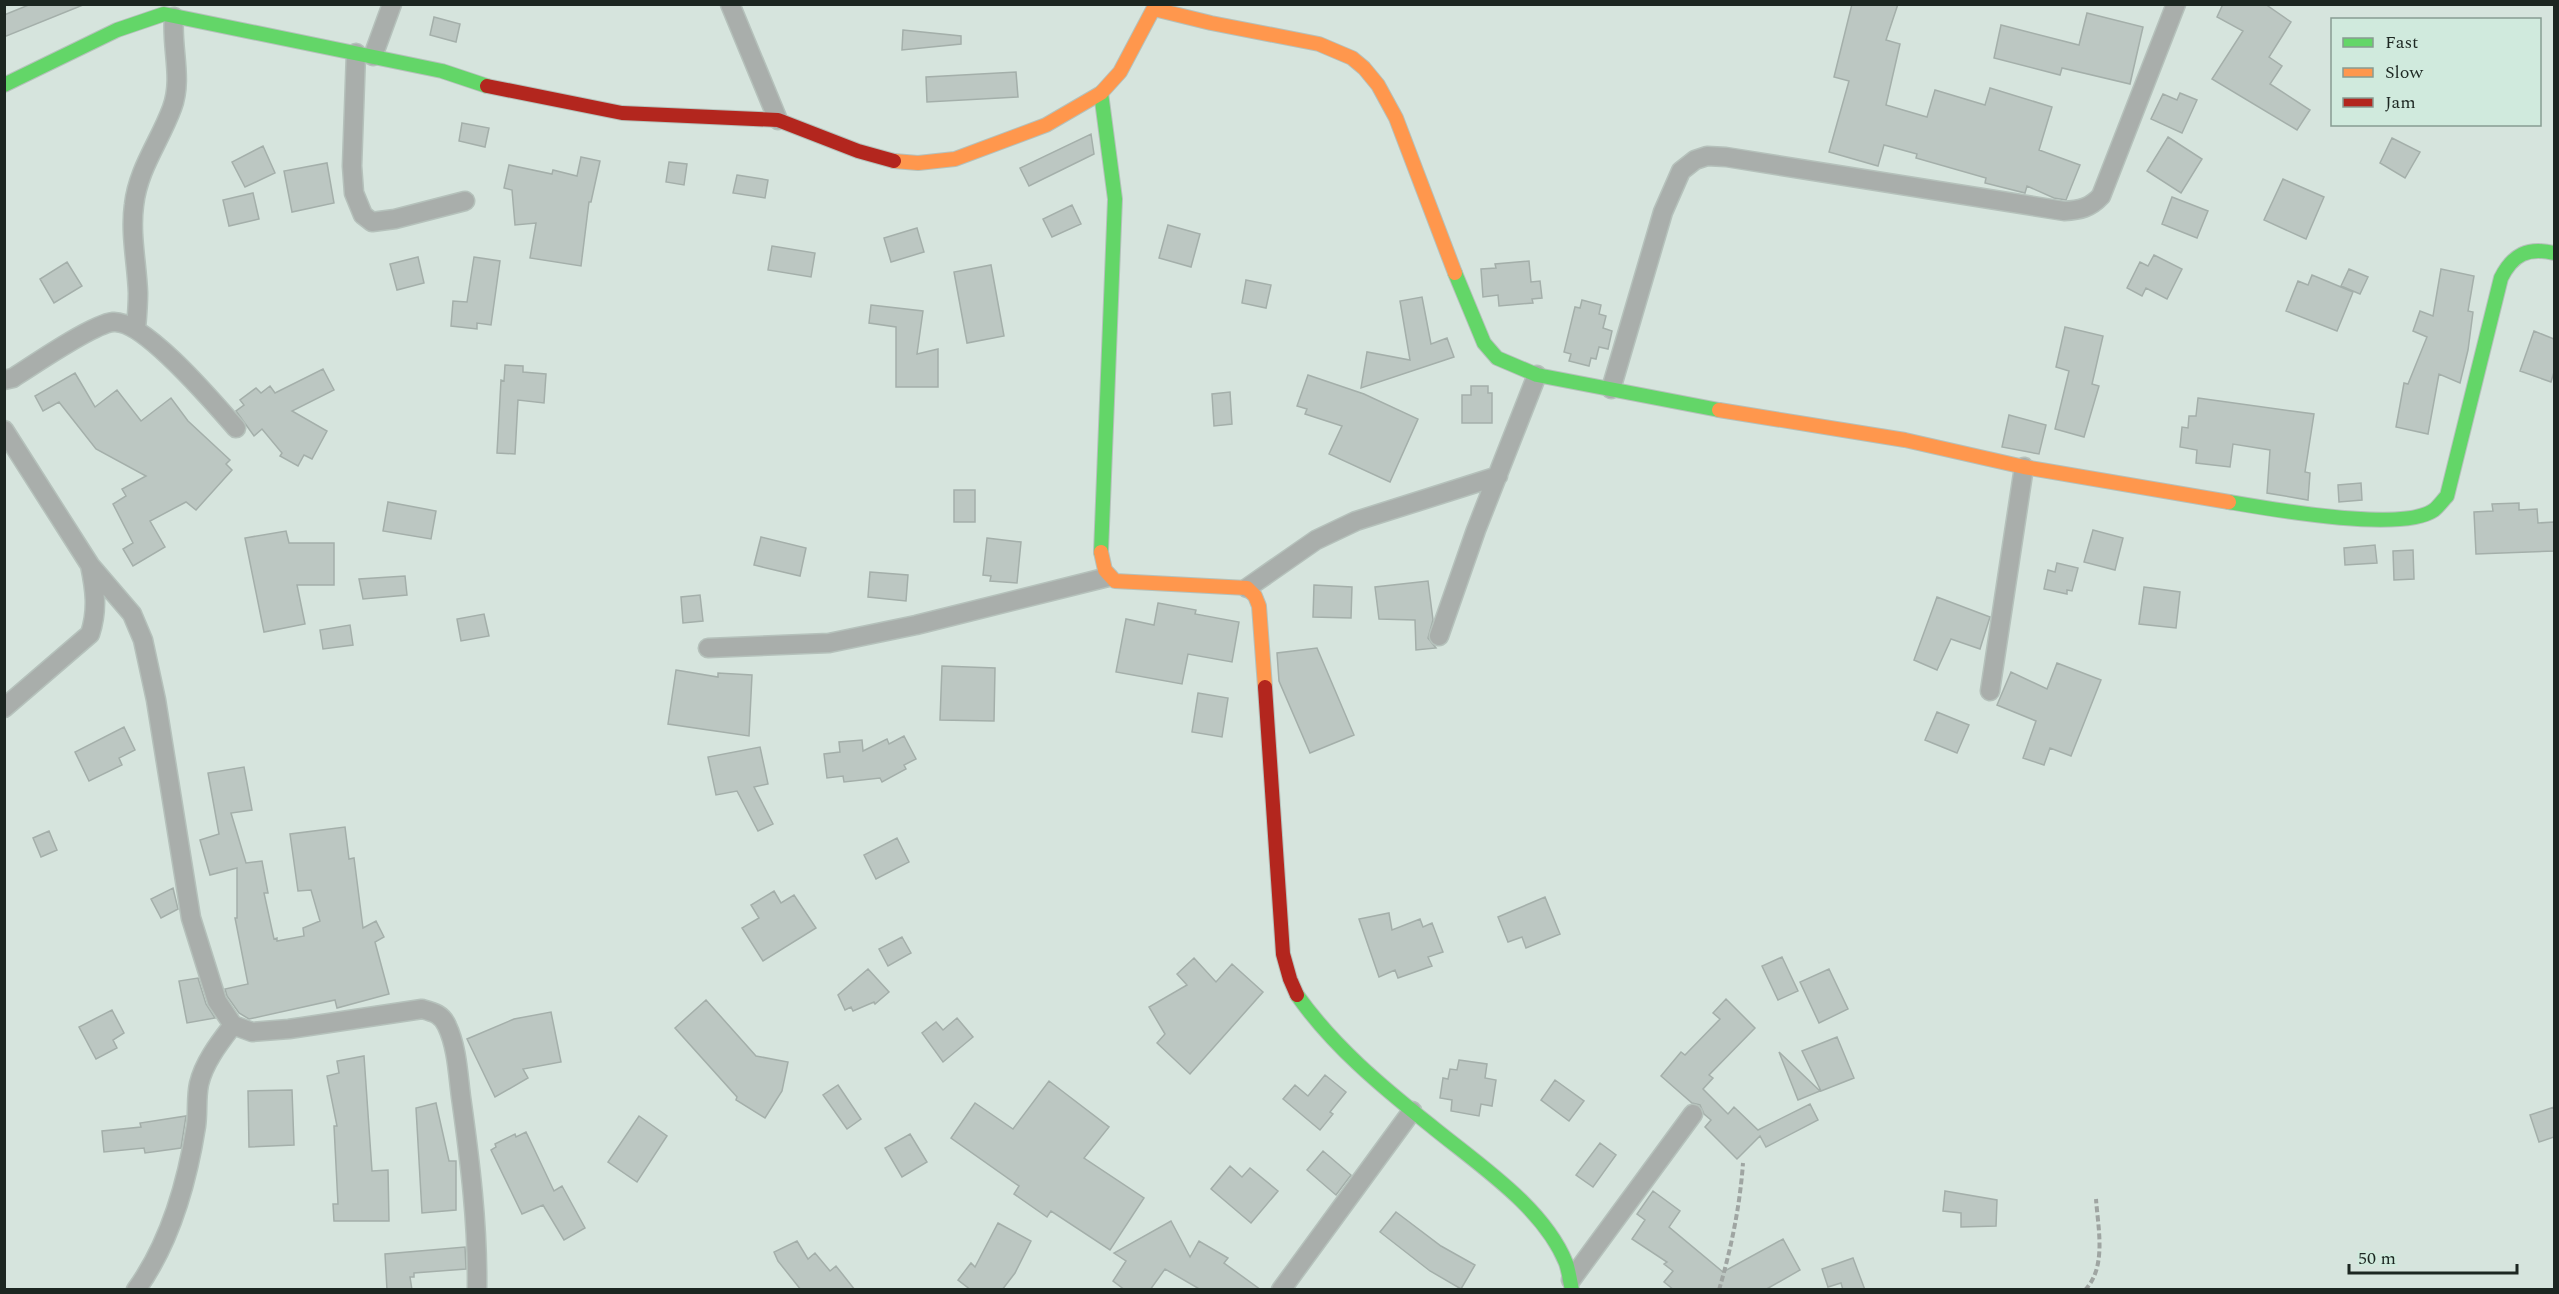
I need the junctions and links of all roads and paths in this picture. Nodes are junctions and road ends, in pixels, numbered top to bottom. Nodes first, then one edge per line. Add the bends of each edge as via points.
1 (392, 4) edge
2 (730, 4) edge
3 (2176, 4) edge
4 (1155, 7) edge
5 (167, 12) edge
6 (365, 55) junction
7 (4, 85) edge
8 (1101, 93) junction
9 (778, 120) junction
10 (465, 201) dead end
11 (2554, 253) edge
12 (136, 329) junction
13 (1537, 375) junction
14 (4, 380) edge
15 (1611, 389) junction
16 (236, 428) dead end
17 (4, 430) edge
18 (2024, 466) junction
19 (1498, 476) junction
20 (90, 565) junction
21 (1108, 577) junction
22 (1247, 588) junction
23 (1439, 636) dead end
24 (708, 648) dead end
25 (1990, 691) dead end
26 (4, 708) edge
27 (233, 1024) junction
28 (1412, 1111) junction
29 (1694, 1114) dead end
30 (1743, 1163) dead end
31 (2096, 1199) dead end
32 (1571, 1285) edge
33 (136, 1290) edge
34 (477, 1290) edge
35 (1281, 1290) edge
36 (1719, 1290) edge
37 (2085, 1290) edge

1 - 6 street
2 - 9 street
3 - 15 street via 2101,196 2092,206 2080,210 1951,195 1726,157 1695,160 1681,171 1663,212
4 - 8 street via 1120,72
4 - 13 street via 1192,20 1309,42 1340,52 1364,67 1396,118 1484,343 1497,358
5 - 6 street
5 - 7 street via 117,30
5 - 12 street via 177,68 174,99 141,171 134,206
6 - 9 street via 442,71 490,87 622,113
6 - 10 street via 352,166 354,193 363,215 372,222 395,219
8 - 9 street via 1046,125 986,150 955,159 918,163 886,160
8 - 21 street via 1115,199 1100,545
11 - 18 street via 2531,249 2507,264 2447,496 2434,510 2392,520 2298,514
12 - 14 street via 125,322 96,327
12 - 16 street via 200,388
13 - 15 street
13 - 19 street
15 - 18 street via 1760,418 1905,440
17 - 20 street
18 - 25 street
19 - 22 street via 1356,521 1316,540
19 - 23 street
20 - 26 street via 95,593 95,619 90,634
20 - 27 street via 132,614 143,640 191,918 217,1001
21 - 22 street via 1128,583
21 - 24 street via 829,643
22 - 28 street via 1259,606 1283,954 1294,990 1339,1046
27 - 33 street via 214,1050 199,1084 187,1174 173,1219 151,1269
27 - 34 street via 252,1032 422,1008 438,1013 453,1043 469,1157
28 - 32 street via 1529,1210 1551,1235
28 - 35 street
29 - 32 street
30 - 36 path via 1742,1186
31 - 37 path via 2098,1267

